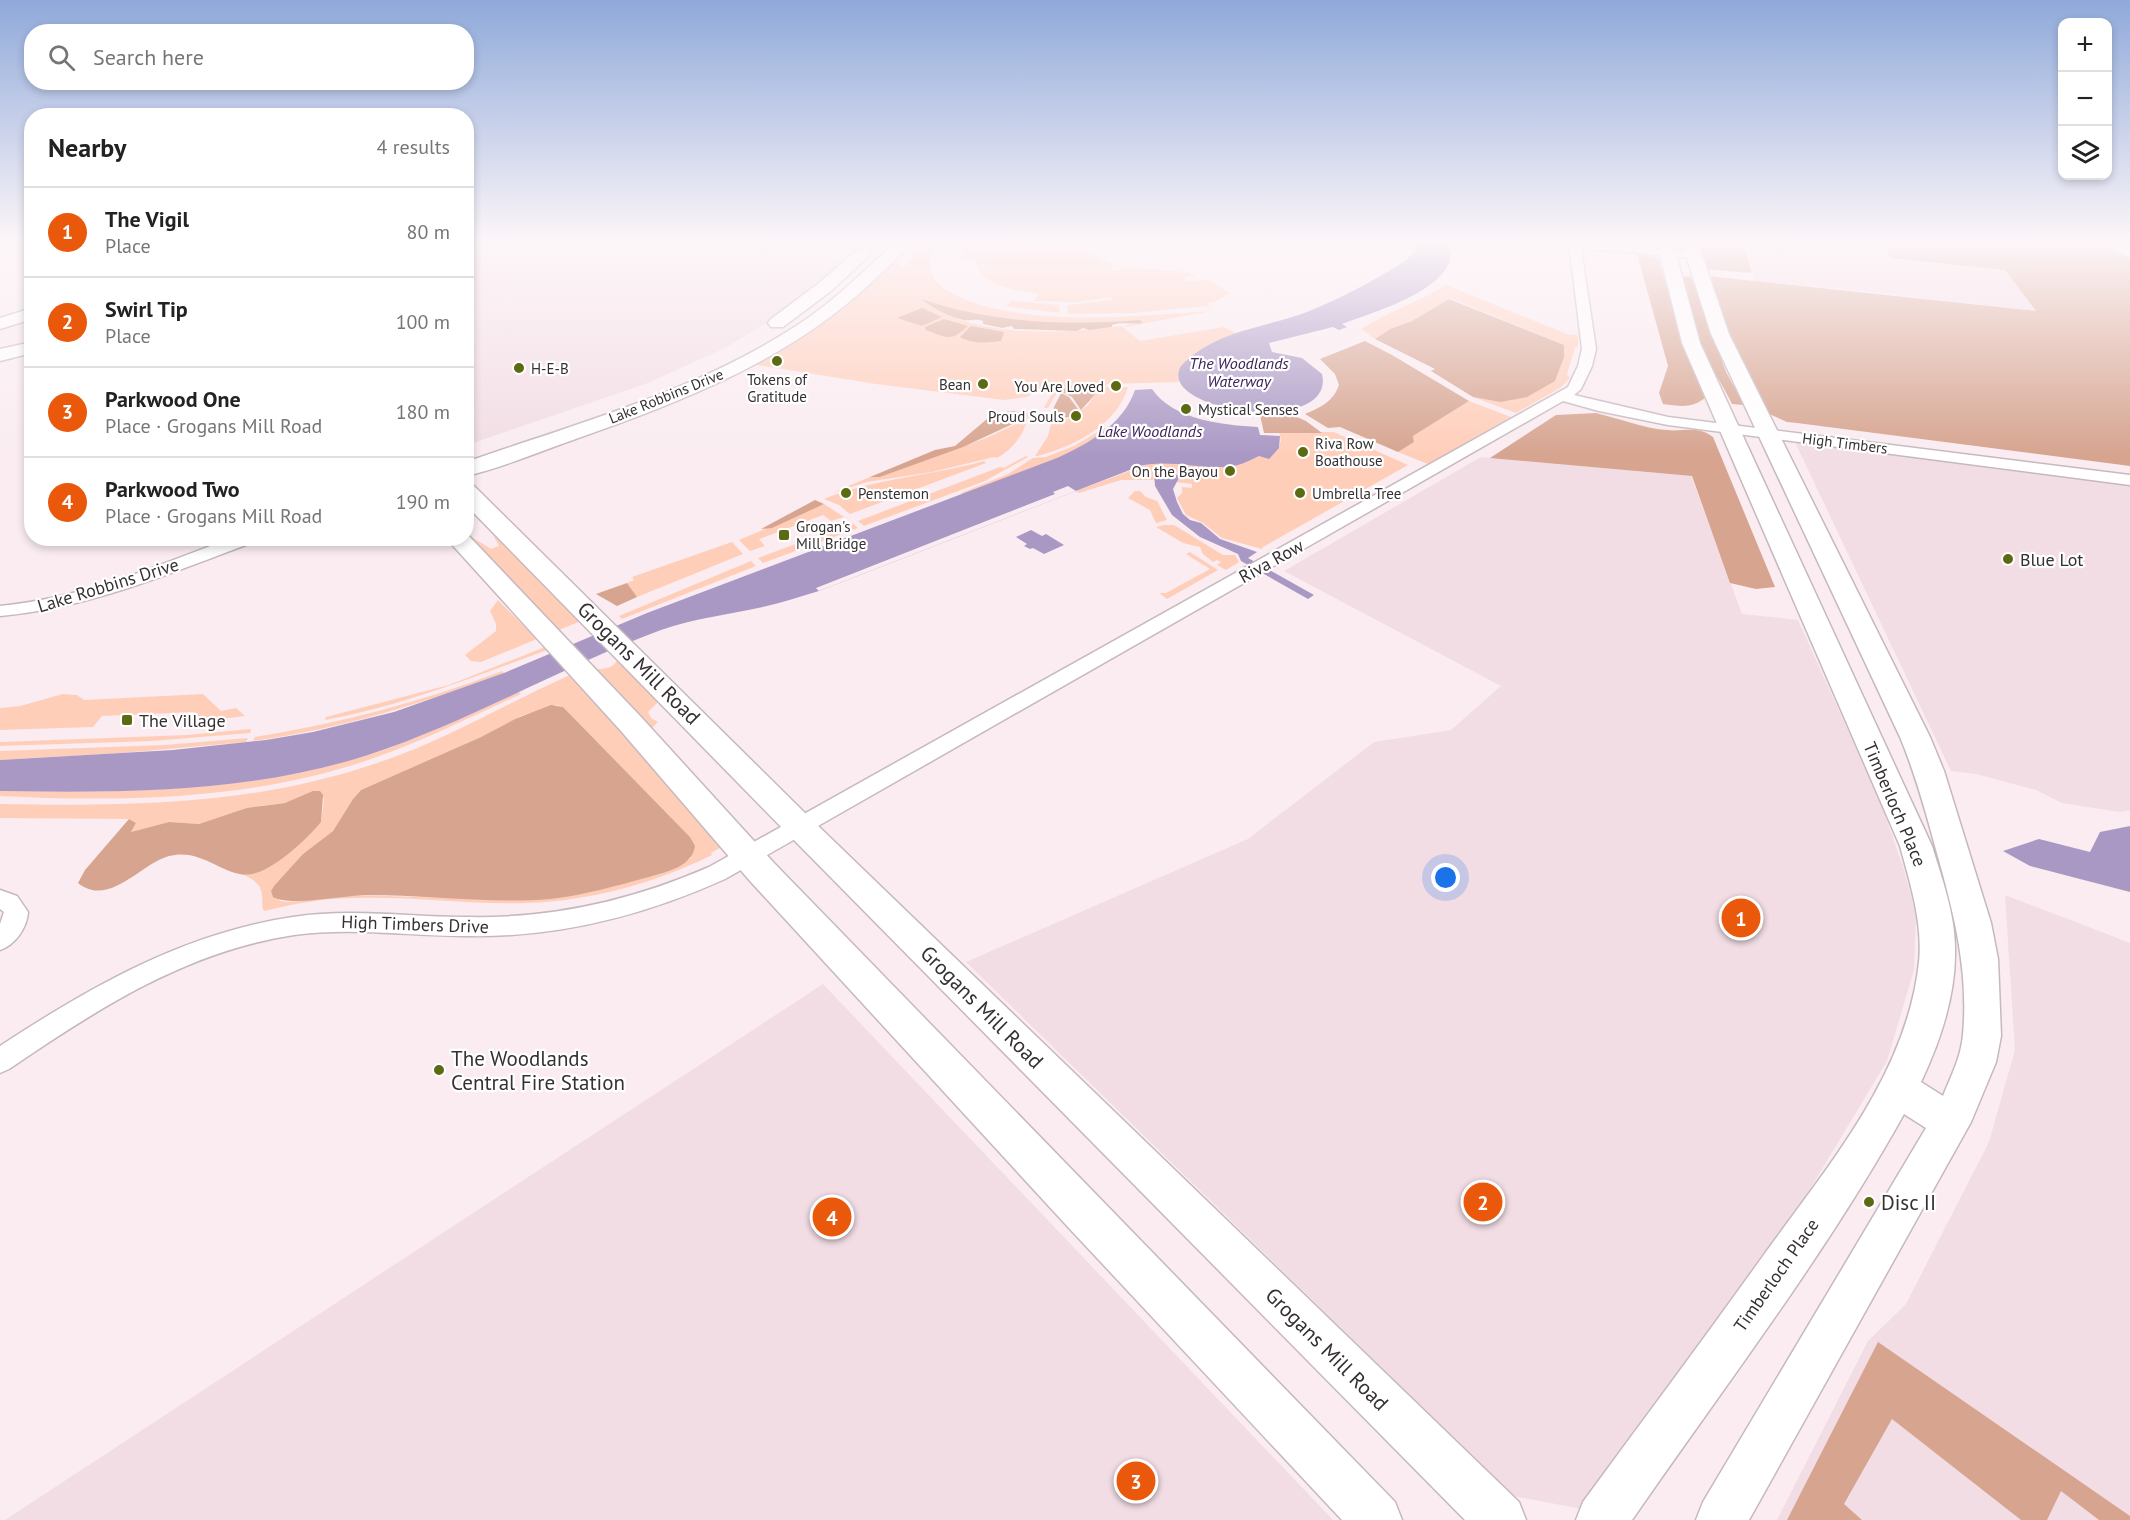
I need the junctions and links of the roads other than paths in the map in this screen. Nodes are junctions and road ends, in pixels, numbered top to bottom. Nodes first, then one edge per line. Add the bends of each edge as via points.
1 (790, 314) edge
2 (824, 314) edge
3 (1584, 314) edge
4 (1682, 314) edge
5 (1713, 314) edge
6 (24, 316) edge
7 (0, 324) edge
8 (790, 338) junction
9 (24, 349) edge
10 (0, 355) edge
11 (654, 393) junction
12 (1568, 393) junction
13 (1728, 423) junction
14 (1764, 427) junction
15 (474, 449) edge
16 (474, 467) edge
17 (2130, 468) edge
18 (2130, 480) edge
19 (474, 499) edge
20 (225, 546) edge
21 (466, 546) edge
22 (1809, 607) junction
23 (0, 611) edge
24 (1856, 612) junction
25 (836, 806) joint
26 (800, 826) junction
27 (748, 856) junction
28 (0, 900) edge
29 (0, 940) edge
30 (0, 1061) edge
31 (1899, 1089) junction
32 (1951, 1122) junction
33 (1377, 1520) edge
34 (1500, 1520) edge
35 (1601, 1520) edge
36 (1721, 1520) edge

1 - 8 street via 762,333
2 - 8 street, Lake Robbins Drive
3 - 12 street via 1589,349 1585,366
4 - 13 street, Timberloch Place
5 - 14 street, Timberloch Place
6 - 7 street
8 - 11 street, Lake Robbins Drive via 726,372
9 - 10 street
11 - 15 street, Lake Robbins Drive
11 - 16 street, Lake Robbins Drive
12 - 13 street, High Timbers via 1637,415
12 - 25 street, Riva Row
13 - 14 street, High Timbers
13 - 22 street, Timberloch Place
14 - 17 street, High Timbers
14 - 18 street, High Timbers
14 - 24 street, Timberloch Place
19 - 26 street, Grogans Mill Road
20 - 23 street, Lake Robbins Drive via 73,600 34,610
21 - 27 street
22 - 24 street
22 - 31 street, Timberloch Place via 1916,846 1931,904 1938,959 1919,1043
24 - 32 street, Timberloch Place via 1929,771 1974,923 1980,959 1982,1036 1977,1062
25 - 26 street, High Timbers Drive
26 - 27 street, High Timbers Drive
26 - 34 street, Grogans Mill Road
27 - 30 street, High Timbers Drive via 658,898 566,921 507,927 335,922 254,933 188,954 127,982
27 - 33 street
28 - 29 street via 10,904 16,915 14,925
31 - 32 street
31 - 35 street, Timberloch Place via 1803,1238
32 - 36 street, Timberloch Place

